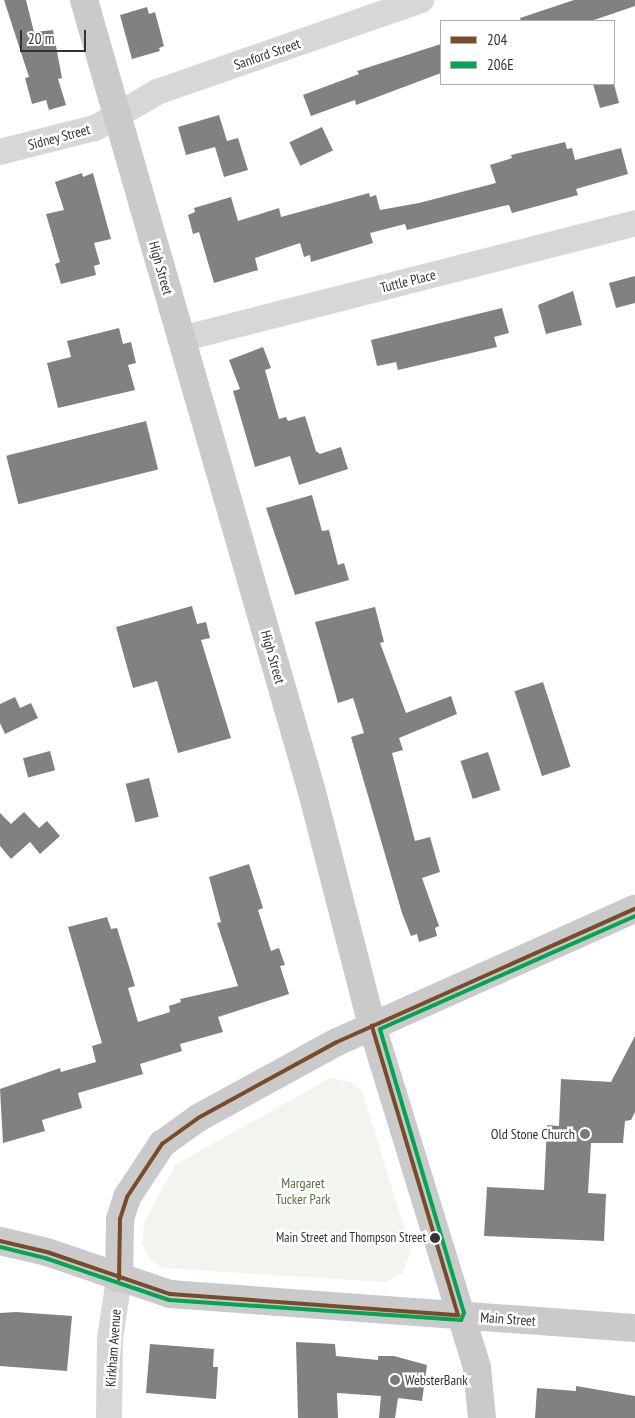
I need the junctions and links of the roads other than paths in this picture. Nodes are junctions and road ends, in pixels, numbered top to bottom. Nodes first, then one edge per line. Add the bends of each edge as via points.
1 (84, 0) edge
2 (421, 0) edge
3 (116, 117) junction
4 (0, 152) edge
5 (635, 223) edge
6 (181, 339) junction
7 (635, 909) edge
8 (372, 1026) junction
9 (0, 1241) edge
10 (119, 1279) junction
11 (458, 1315) junction
12 (635, 1328) edge
13 (109, 1418) edge
14 (482, 1418) edge

1 - 3 main road, High Street
2 - 3 street, Sanford Street via 157,92
3 - 4 street, Sidney Street via 77,134
3 - 6 main road, High Street
5 - 6 street, Tuttle Place
6 - 8 main road, High Street via 312,792
7 - 8 main road
8 - 10 main road via 198,1118 162,1144 141,1171 127,1197 120,1219
8 - 11 main road, High Street
9 - 10 main road, Main Street via 47,1252
10 - 11 main road, Main Street via 170,1294
10 - 13 street, Kirkham Avenue via 110,1338
11 - 12 main road, Main Street
11 - 14 main road, High Street via 477,1368

